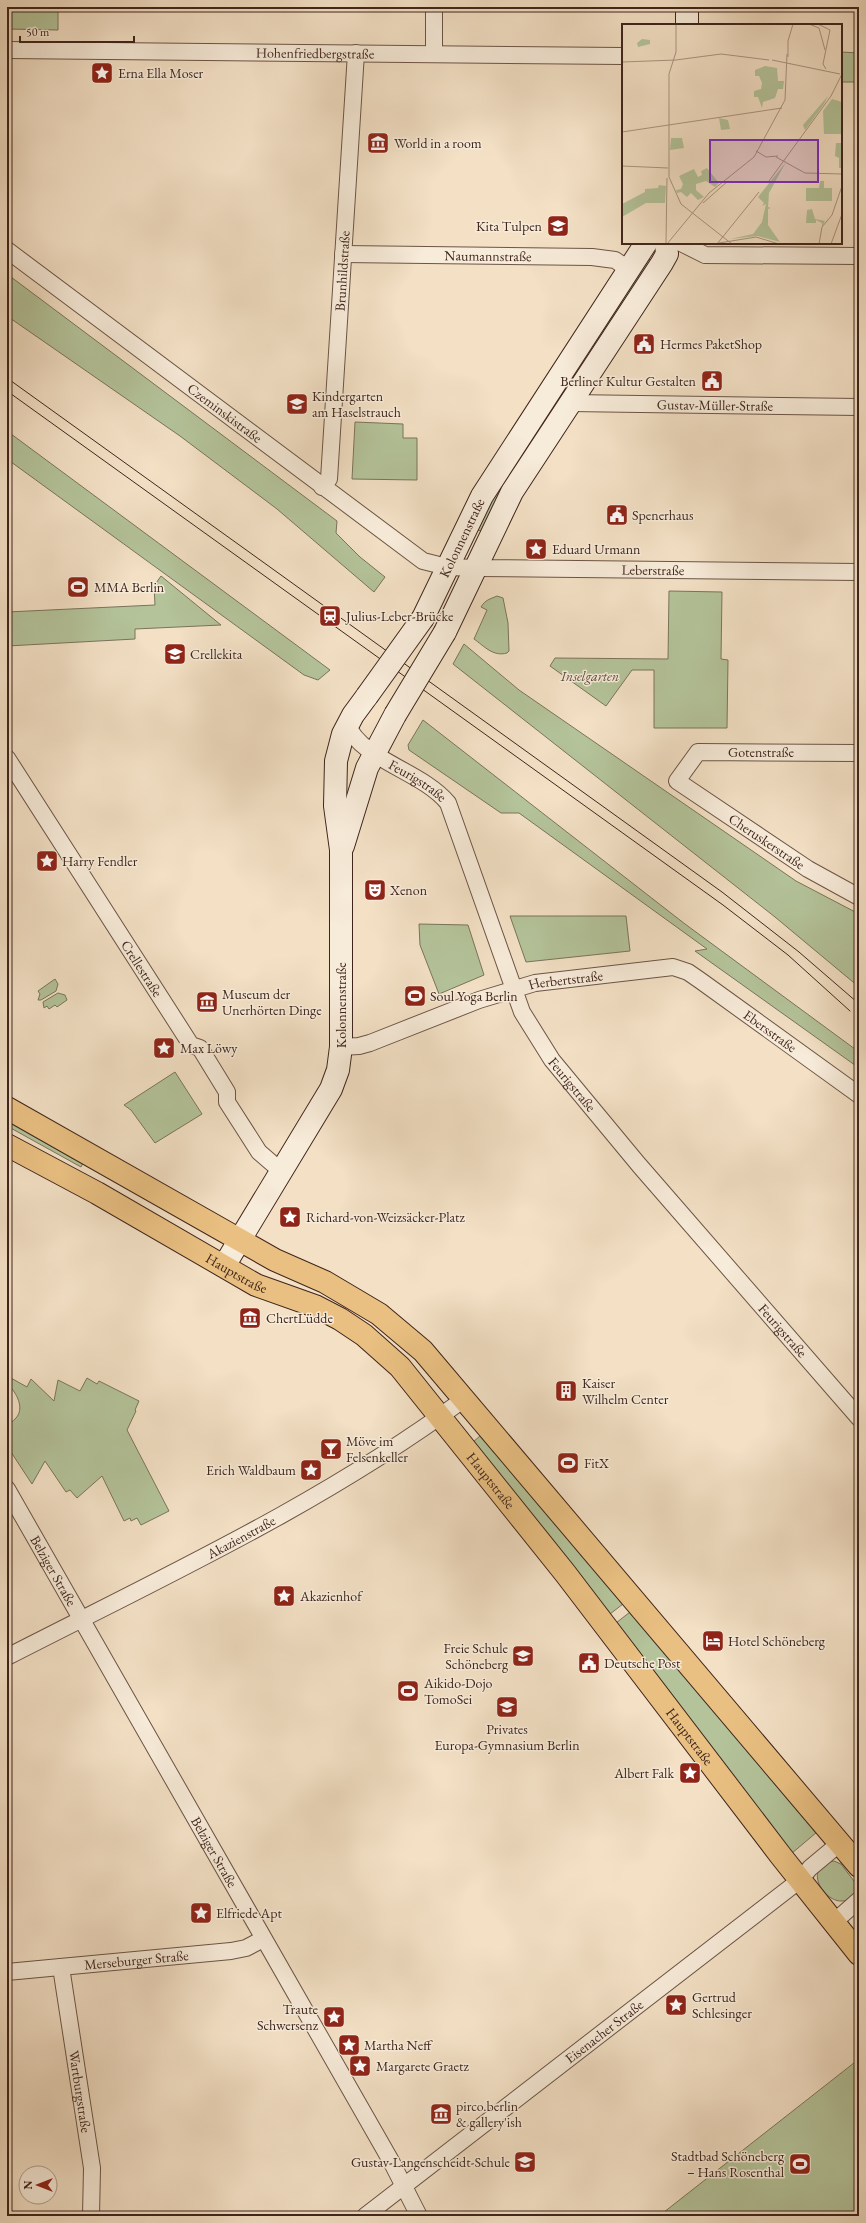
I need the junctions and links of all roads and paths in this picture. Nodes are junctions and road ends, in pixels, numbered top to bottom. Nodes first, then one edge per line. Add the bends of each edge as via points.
1 (434, 7) edge
2 (687, 7) edge
3 (687, 24) edge
4 (7, 50) edge
5 (356, 53) junction
6 (434, 54) junction
7 (622, 56) edge
8 (645, 244) edge
9 (666, 244) edge
10 (683, 244) edge
11 (7, 250) edge
12 (343, 254) junction
13 (859, 256) edge
14 (630, 270) junction
15 (570, 403) junction
16 (859, 407) edge
17 (322, 487) junction
18 (446, 567) junction
19 (477, 568) junction
20 (859, 572) edge
21 (347, 724) junction
22 (375, 753) junction
23 (859, 753) edge
24 (7, 758) edge
25 (677, 782) joint
26 (341, 850) junction
27 (859, 897) edge
28 (680, 969) joint
29 (513, 990) junction
30 (341, 1047) junction
31 (859, 1095) edge
32 (7, 1108) edge
33 (7, 1145) edge
34 (281, 1172) junction
35 (240, 1240) junction
36 (224, 1266) junction
37 (464, 1399) junction
38 (440, 1416) junction
39 (859, 1418) edge
40 (7, 1489) edge
41 (81, 1619) junction
42 (7, 1657) edge
43 (840, 1843) junction
44 (859, 1866) edge
45 (800, 1880) junction
46 (859, 1900) edge
47 (834, 1922) junction
48 (263, 1939) junction
49 (859, 1954) edge
50 (61, 1967) junction
51 (7, 1972) edge
52 (404, 2186) junction
53 (91, 2216) edge
54 (365, 2216) edge
55 (419, 2216) edge

1 - 6 street
2 - 3 main road
4 - 5 street, Hohenfriedbergstraße
5 - 6 street, Hohenfriedbergstraße
5 - 12 street, Brunhildstraße
6 - 7 street, Hohenfriedbergstraße
8 - 14 main road, Kolonnenstraße
9 - 15 main road, Kolonnenstraße via 667,254 662,263
10 - 13 street via 705,255
11 - 17 street, Czeminskistraße
12 - 14 street, Naumannstraße via 592,257 615,260
12 - 17 street, Brunhildstraße via 329,479
14 - 18 main road, Kolonnenstraße via 488,486
15 - 16 street, Gustav-Müller-Straße
15 - 19 main road, Kolonnenstraße via 512,492
17 - 18 street, Czeminskistraße via 419,559
18 - 19 street, Leberstraße
18 - 21 main road, Kolonnenstraße, bridge via 423,618
19 - 20 street, Leberstraße
19 - 22 main road, Kolonnenstraße, bridge via 445,632
21 - 22 street, Feurigstraße via 356,741
21 - 26 main road, Kolonnenstraße via 336,755 335,773 336,812
22 - 26 main road, Kolonnenstraße via 362,782
22 - 29 street, Feurigstraße via 436,790 448,802
23 - 25 street, Gotenstraße via 698,752
24 - 34 street, Crellestraße via 191,1045 200,1048 227,1092 227,1102 259,1152
25 - 27 street, Cheruskerstraße via 808,869
26 - 30 main road, Kolonnenstraße
28 - 29 street, Herbertstraße via 541,981
28 - 31 street, Ebersstraße via 701,981
29 - 30 street, Herbertstraße via 370,1043
29 - 39 street, Feurigstraße via 525,1018 562,1072 639,1165
30 - 34 main road, Kolonnenstraße via 335,1079
32 - 35 main road, Hauptstraße
33 - 36 main road, Hauptstraße via 97,1192
34 - 35 main road
35 - 36 main road
35 - 37 main road, Hauptstraße via 275,1260 325,1282 379,1314 423,1351
36 - 38 main road, Hauptstraße via 256,1285 315,1306 364,1335 400,1367
37 - 38 street, Akazienstraße
37 - 43 main road, Hauptstraße
38 - 41 street, Akazienstraße via 372,1461 253,1532
38 - 45 main road, Hauptstraße via 600,1616
40 - 41 street, Belziger Straße
41 - 42 street, Akazienstraße
41 - 48 street, Belziger Straße
43 - 44 main road, Hauptstraße
43 - 45 street, Eisenacher Straße via 810,1868
45 - 47 main road, Hauptstraße
45 - 52 street, Eisenacher Straße
46 - 47 street
47 - 49 main road, Hauptstraße
48 - 50 street, Merseburger Straße via 246,1948 231,1951
48 - 52 street, Belziger Straße
50 - 51 street, Merseburger Straße
50 - 53 street, Wartburgstraße via 92,2168
52 - 54 street, Eisenacher Straße
52 - 55 street, Belziger Straße

